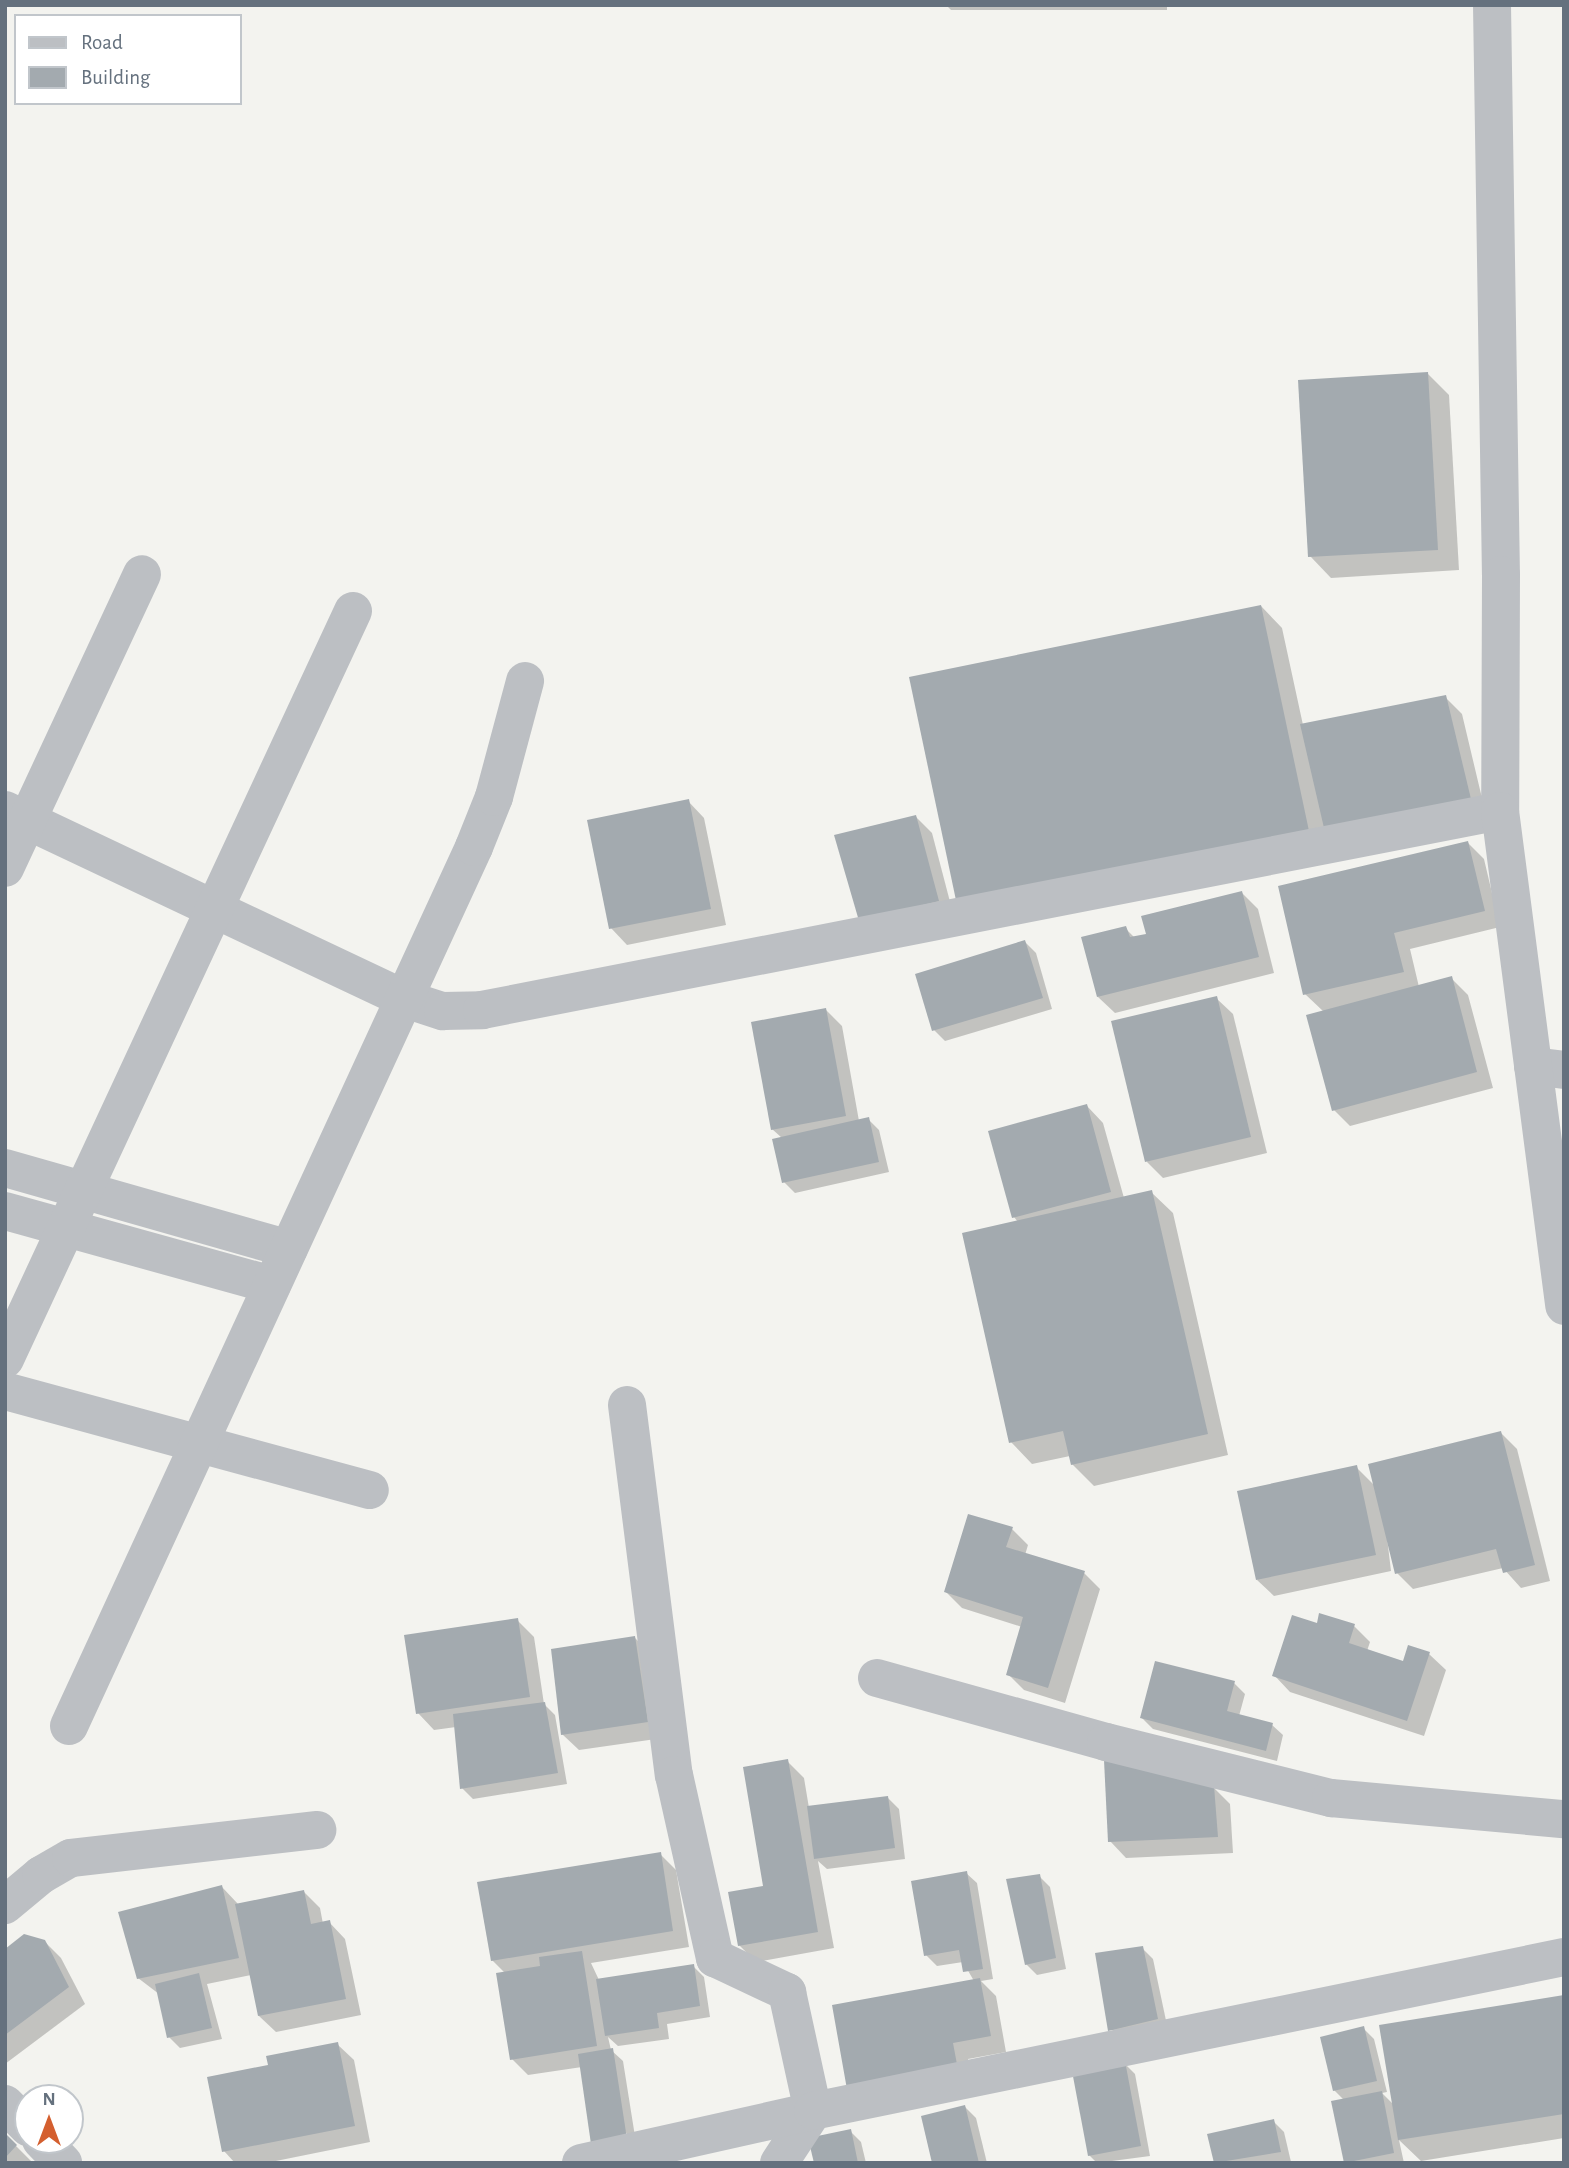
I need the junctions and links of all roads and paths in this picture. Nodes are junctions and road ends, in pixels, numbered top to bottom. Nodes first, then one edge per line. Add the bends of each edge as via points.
1 (1493, 5) edge
2 (142, 574) dead end
3 (353, 611) dead end
4 (525, 681) dead end
5 (1500, 811) junction
6 (16, 815) edge
7 (5, 868) edge
8 (215, 909) junction
9 (405, 999) junction
10 (1548, 1068) edge
11 (5, 1168) edge
12 (84, 1190) junction
13 (5, 1211) edge
14 (67, 1228) junction
15 (289, 1249) junction
16 (272, 1285) junction
17 (1564, 1306) edge
18 (5, 1359) edge
19 (5, 1391) edge
20 (627, 1405) dead end
21 (199, 1444) junction
22 (370, 1490) dead end
23 (877, 1678) dead end
24 (69, 1726) dead end
25 (1564, 1819) edge
26 (317, 1830) dead end
27 (5, 1905) edge
28 (1564, 1957) edge
29 (813, 2110) junction
30 (581, 2163) edge
31 (779, 2163) edge

1 - 5 street
2 - 6 street
3 - 8 street
4 - 9 street via 494,797
5 - 9 street via 482,1010 443,1011
5 - 10 street
6 - 7 street
6 - 8 street
8 - 9 street
8 - 12 street
9 - 15 street
10 - 17 street
11 - 12 street
12 - 14 street
12 - 15 street
13 - 14 street
14 - 16 street
14 - 18 street
15 - 16 street
16 - 21 street
19 - 21 street
20 - 29 street via 674,1775 715,1958 787,1992
21 - 22 street
21 - 24 street
23 - 25 street via 1105,1742 1331,1798
26 - 27 street via 71,1858 41,1875
28 - 29 street
29 - 30 street
29 - 31 street

